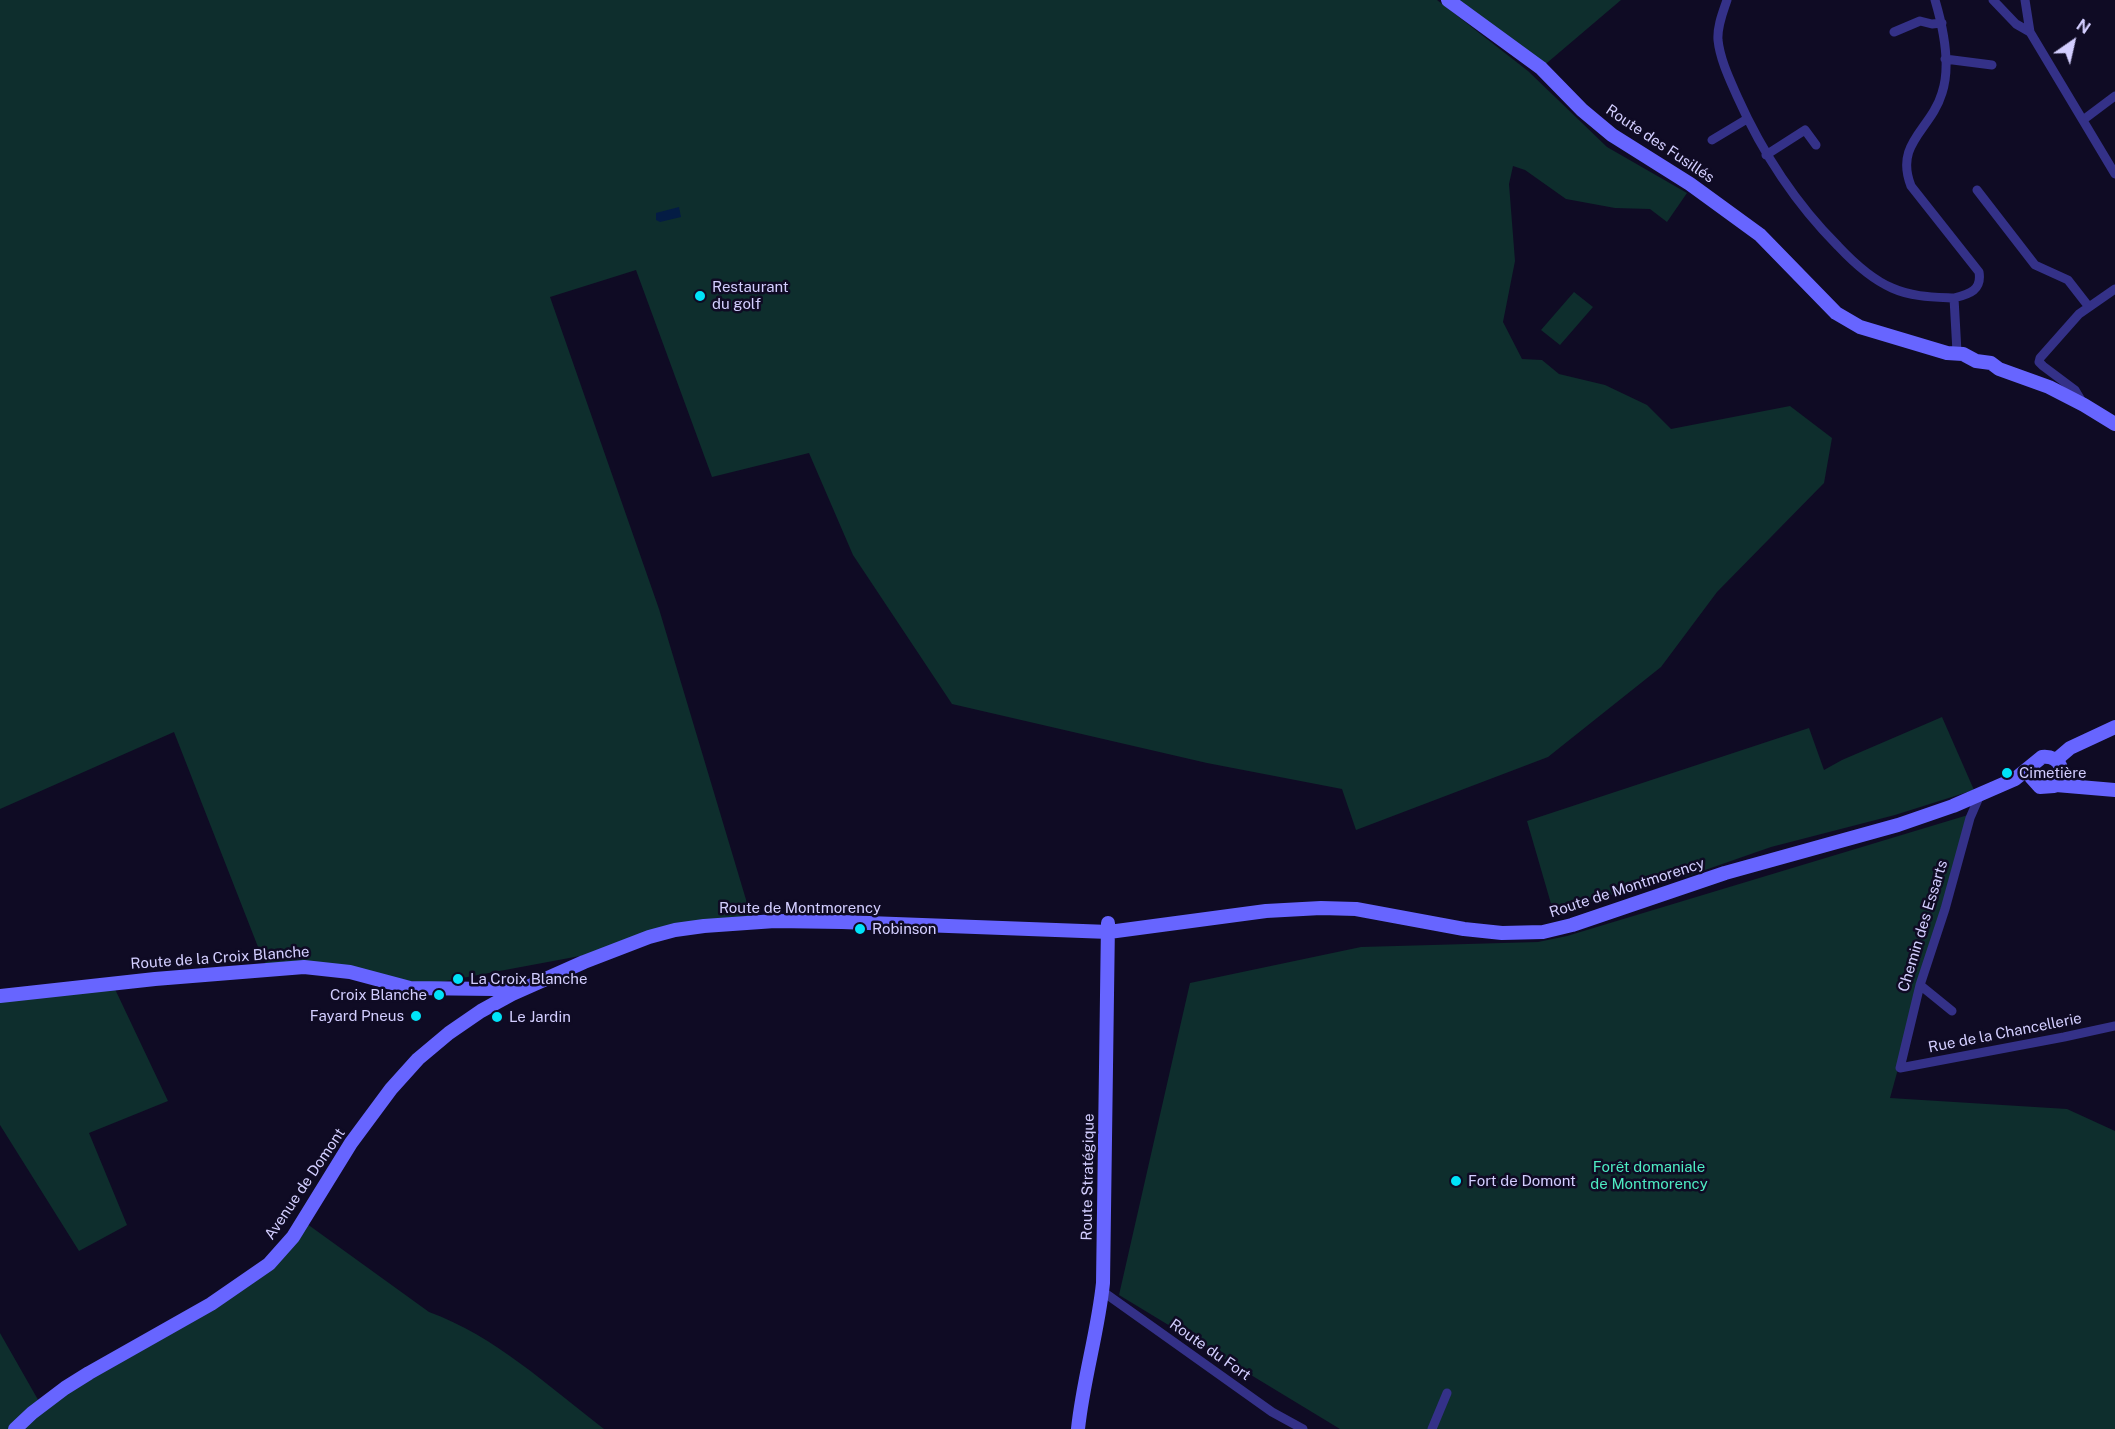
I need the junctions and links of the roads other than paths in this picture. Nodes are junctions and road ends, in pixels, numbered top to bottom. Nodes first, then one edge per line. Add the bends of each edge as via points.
1 (1448, 0) edge
2 (1727, 0) edge
3 (1935, 0) edge
4 (1993, 0) edge
5 (2025, 0) edge
6 (1942, 23) junction
7 (1894, 32) dead end
8 (2030, 32) junction
9 (1945, 59) junction
10 (1992, 65) dead end
11 (2115, 96) edge
12 (1747, 119) junction
13 (2083, 120) junction
14 (1712, 140) dead end
15 (1816, 145) dead end
16 (1766, 155) junction
17 (2115, 174) edge
18 (1977, 190) dead end
19 (2115, 289) edge
20 (1954, 298) junction
21 (2089, 307) junction
22 (1957, 352) junction
23 (2084, 405) junction
24 (2115, 424) edge
25 (2115, 728) edge
26 (2032, 766) junction
27 (2059, 766) junction
28 (2056, 785) junction
29 (2079, 786) junction
30 (2040, 788) junction
31 (2115, 789) edge
32 (1978, 799) junction
33 (1108, 928) junction
34 (539, 982) junction
35 (1920, 985) junction
36 (480, 988) junction
37 (442, 989) junction
38 (0, 996) edge
39 (484, 1009) junction
40 (1952, 1011) dead end
41 (2115, 1026) edge
42 (1900, 1068) joint
43 (1102, 1291) junction
44 (1447, 1393) dead end
45 (15, 1429) edge
46 (1078, 1429) edge
47 (1303, 1429) edge
48 (1432, 1429) edge

1 - 22 main road, Route des Fusillés via 1541,68 1612,135 1690,184 1760,235 1836,313 1860,327 1947,353
2 - 12 street via 1718,38
3 - 6 street
4 - 8 street via 2016,24
5 - 8 street
6 - 7 street via 1920,21
6 - 9 street
8 - 13 street
9 - 10 street
9 - 20 street via 1943,91 1909,149 1906,163 1911,186 1979,272 1976,289
11 - 13 street
12 - 14 street
12 - 16 street
13 - 17 street
15 - 16 street via 1805,130
16 - 20 street via 1818,226 1869,274 1906,293
18 - 21 street via 2035,265 2068,280
19 - 21 street
20 - 22 street
21 - 23 street via 2043,353 2039,362 2075,390
22 - 23 main road, Route des Fusillés via 2049,387
23 - 24 main road, Route des Fusillés
25 - 27 main road via 2070,748
26 - 27 main road via 2042,757
26 - 30 main road via 2031,777
26 - 32 main road, Route de Montmorency
27 - 28 main road via 2061,779
27 - 29 main road via 2070,783
28 - 29 main road
28 - 30 main road
29 - 31 main road
30 - 32 main road, Route de Montmorency via 2027,784
32 - 33 main road, Route de Montmorency via 1725,873 1543,932 1464,929 1356,909 1321,908
32 - 35 street, Chemin des Essarts
33 - 34 main road, Route de Montmorency via 775,921 704,926 649,937
33 - 43 main road, Route Stratégique
34 - 36 main road via 507,989
34 - 39 main road, Avenue de Domont
35 - 40 street
35 - 42 street, Chemin des Essarts
36 - 37 main road
36 - 39 main road via 491,998
37 - 38 main road, Route de la Croix Blanche via 401,986 350,972 304,967 166,977
37 - 39 main road via 471,995
39 - 45 main road, Avenue de Domont via 429,1048 391,1089 351,1143 293,1237 268,1264 212,1304 89,1372 50,1398
41 - 42 street, Rue de la Chancellerie
43 - 46 main road, Route Stratégique
43 - 47 street, Route du Fort via 1272,1412
44 - 48 street

